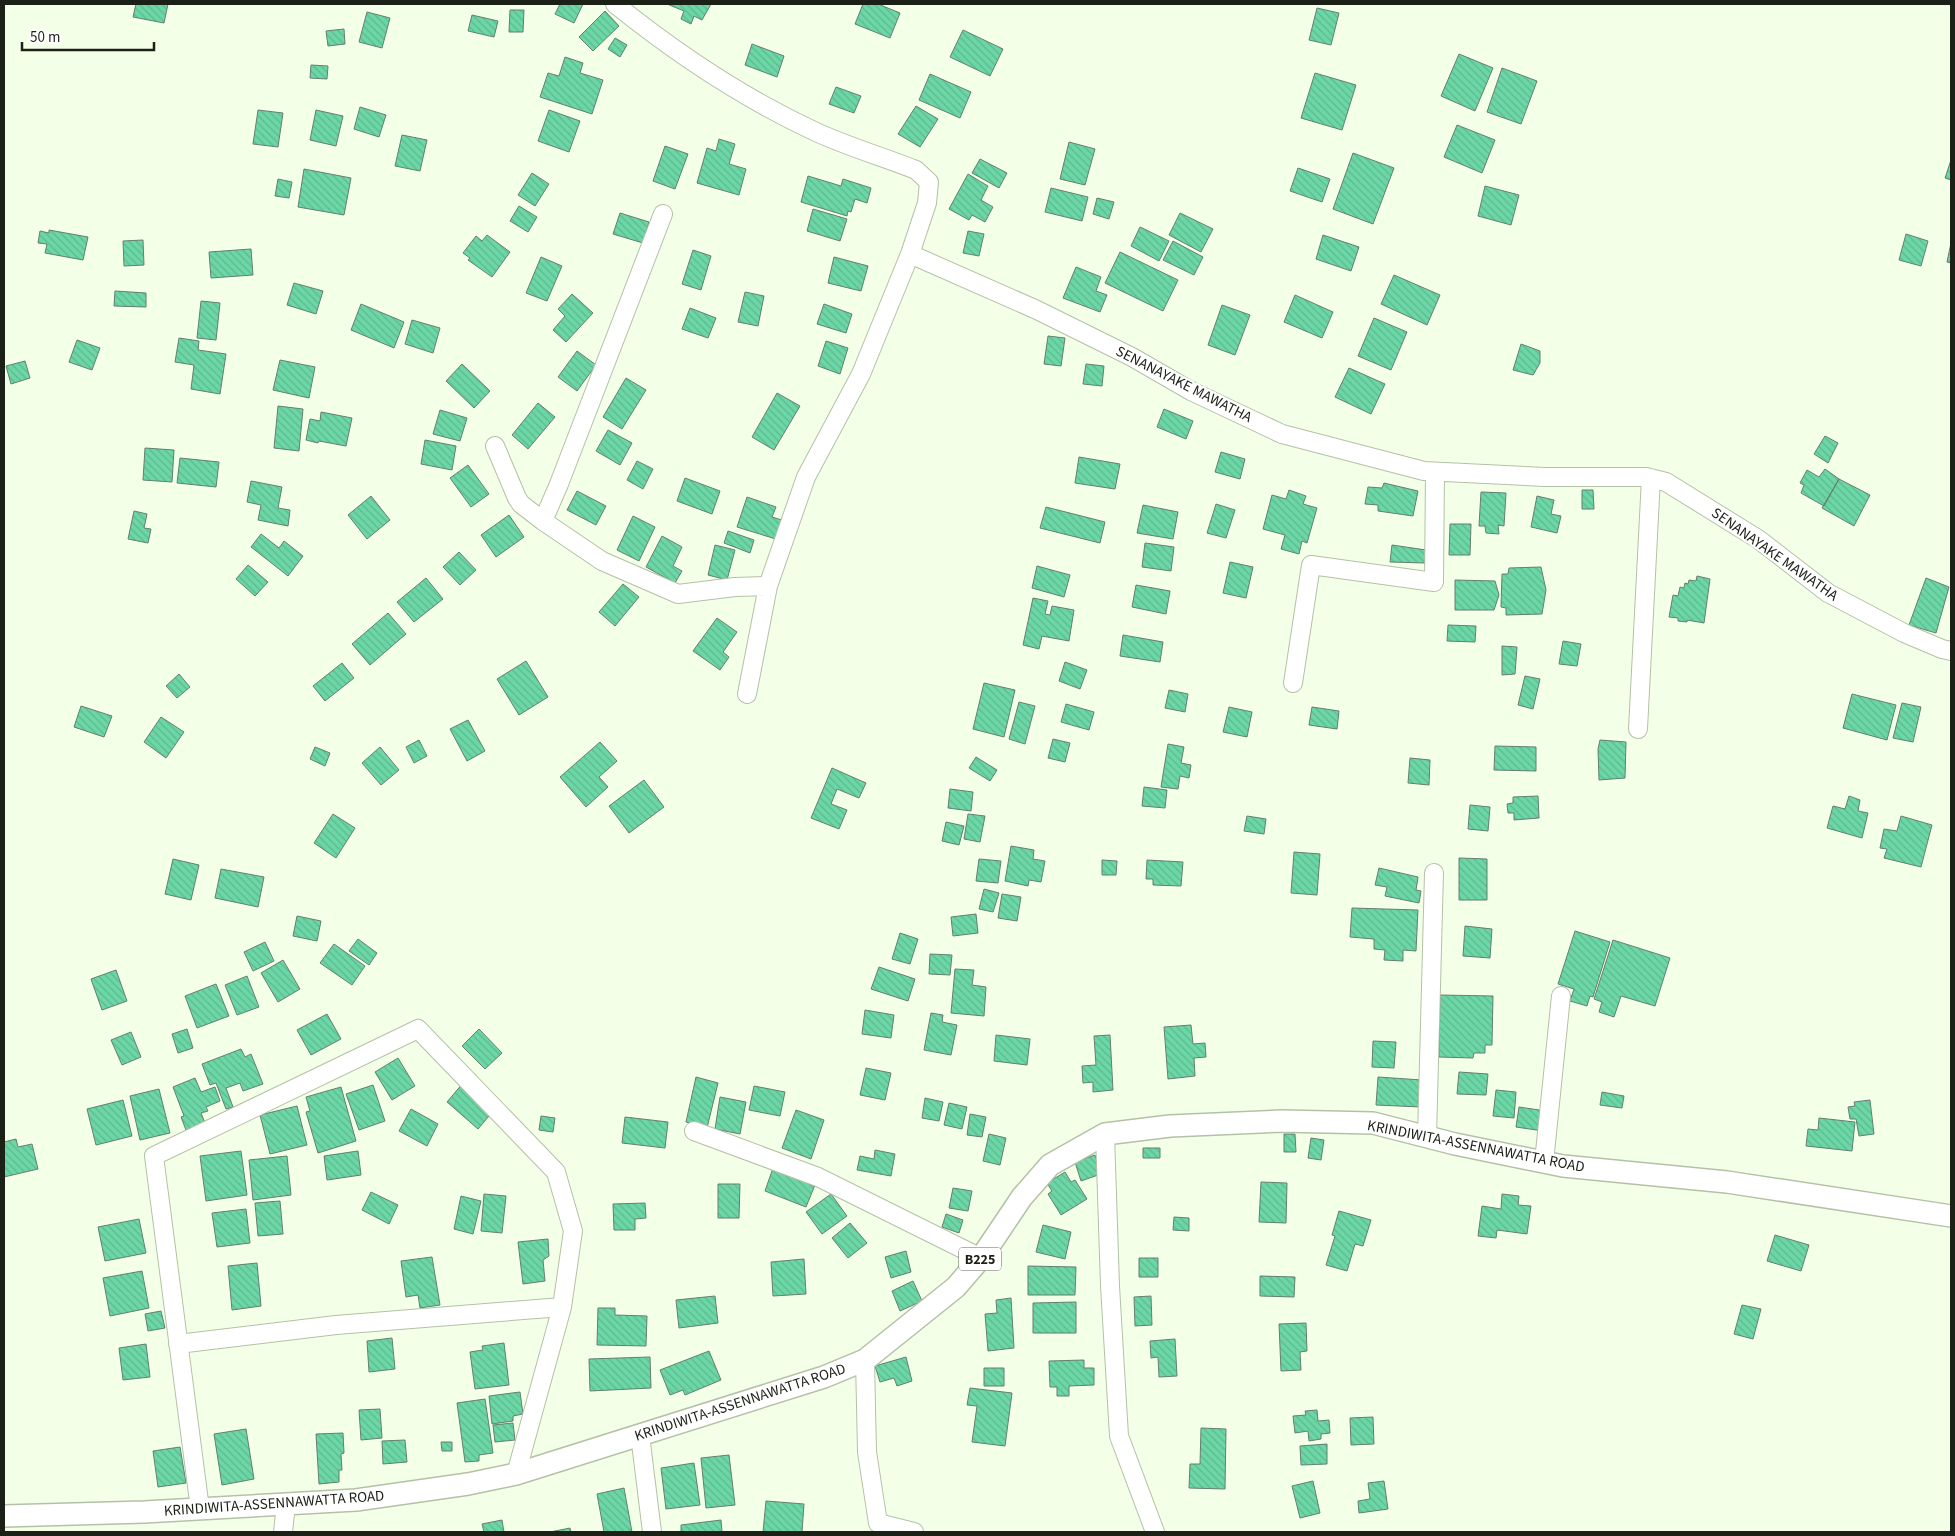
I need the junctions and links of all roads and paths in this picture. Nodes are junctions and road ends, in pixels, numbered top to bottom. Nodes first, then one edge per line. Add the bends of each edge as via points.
1 (615, 4) edge
2 (663, 214) dead end
3 (910, 254) junction
4 (495, 446) dead end
5 (1435, 472) junction
6 (1651, 478) junction
7 (543, 521) junction
8 (768, 586) junction
9 (1951, 651) edge
10 (1293, 683) dead end
11 (747, 694) dead end
12 (1638, 730) dead end
13 (1434, 873) dead end
14 (1561, 996) dead end
15 (694, 1132) dead end
16 (1105, 1134) junction
17 (1426, 1137) junction
18 (1544, 1162) junction
19 (1951, 1216) edge
20 (981, 1258) junction
21 (562, 1307) junction
22 (178, 1344) junction
23 (865, 1360) junction
24 (640, 1435) junction
25 (516, 1474) junction
26 (286, 1504) junction
27 (200, 1509) junction
28 (4, 1516) edge
29 (284, 1532) edge
30 (652, 1532) edge
31 (914, 1532) edge
32 (1155, 1532) edge

1 - 3 street via 661,41 721,81 817,132 916,170 929,182 927,203
2 - 7 street
3 - 5 street, SENANAYAKE MAWATHA via 1037,310 1132,357 1191,391 1282,434
3 - 8 street via 861,374 806,477
4 - 7 street via 517,498
5 - 6 street, SENANAYAKE MAWATHA
5 - 10 street via 1434,582 1311,565
6 - 9 street, SENANAYAKE MAWATHA via 1666,482 1758,539 1828,593 1904,633
6 - 12 street
7 - 8 street via 602,561 678,594
8 - 11 street
13 - 17 street
14 - 18 street
15 - 20 street via 818,1177
16 - 17 main road, KRINDIWITA-ASSENNAWATTA ROAD / B225 via 1170,1126 1281,1121 1373,1123
16 - 20 main road, KRINDIWITA-ASSENNAWATTA ROAD / B225 via 1050,1165 1022,1197
16 - 32 street via 1119,1436
17 - 18 main road, KRINDIWITA-ASSENNAWATTA ROAD / B225
18 - 19 main road, KRINDIWITA-ASSENNAWATTA ROAD / B225 via 1727,1182
20 - 23 main road, KRINDIWITA-ASSENNAWATTA ROAD / B225 via 956,1287
21 - 22 street via 336,1325
21 - 22 street via 574,1232 556,1172 418,1028 154,1156
21 - 25 street
22 - 27 street
23 - 24 main road, KRINDIWITA-ASSENNAWATTA ROAD / B225 via 824,1377
23 - 31 street via 867,1452 878,1523
24 - 25 main road, KRINDIWITA-ASSENNAWATTA ROAD / B225
24 - 30 street
25 - 26 main road, KRINDIWITA-ASSENNAWATTA ROAD / B225 via 356,1500
26 - 27 main road, KRINDIWITA-ASSENNAWATTA ROAD / B225
26 - 29 street
27 - 28 main road, KRINDIWITA-ASSENNAWATTA ROAD / B225

